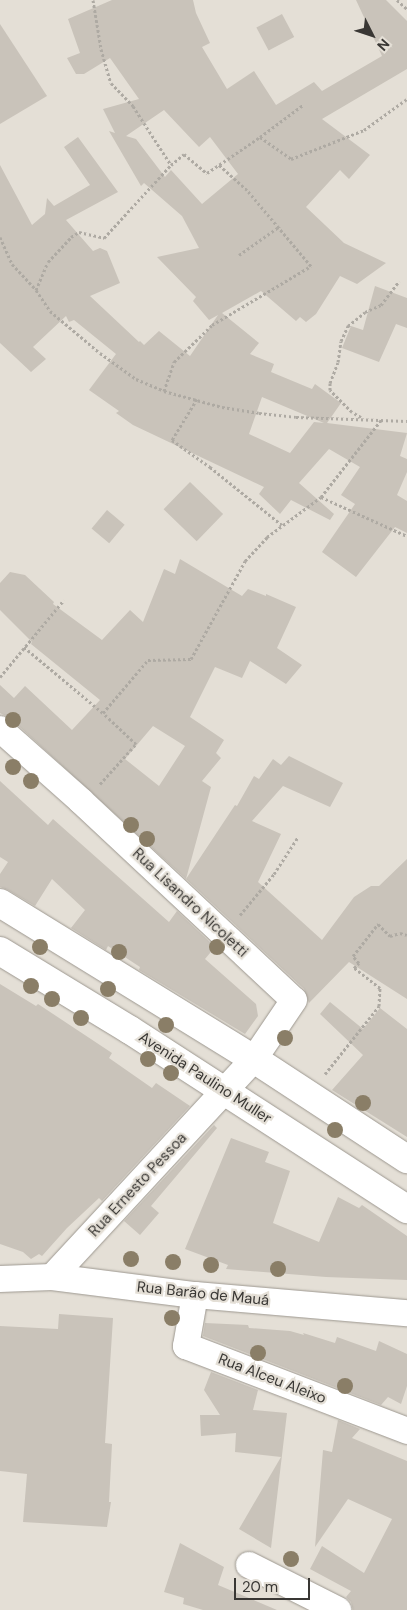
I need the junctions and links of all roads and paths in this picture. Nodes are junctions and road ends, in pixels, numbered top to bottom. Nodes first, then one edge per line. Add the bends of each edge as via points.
1 (93, 0) edge
2 (397, 0) edge
3 (407, 9) edge
4 (407, 99) edge
5 (303, 105) dead end
6 (260, 137) junction
7 (171, 165) junction
8 (219, 165) junction
9 (280, 226) junction
10 (0, 237) edge
11 (239, 255) dead end
12 (400, 281) dead end
13 (36, 290) junction
14 (164, 391) junction
15 (197, 400) junction
16 (363, 418) junction
17 (382, 419) junction
18 (407, 420) edge
19 (321, 497) junction
20 (282, 525) junction
21 (407, 536) edge
22 (64, 600) dead end
23 (24, 647) junction
24 (0, 677) edge
25 (102, 713) junction
26 (0, 729) edge
27 (81, 801) junction
28 (298, 837) dead end
29 (0, 903) edge
30 (222, 935) junction
31 (407, 935) edge
32 (0, 952) edge
33 (254, 1059) junction
34 (224, 1092) junction
35 (307, 1096) junction
36 (407, 1159) edge
37 (407, 1209) edge
38 (52, 1277) junction
39 (0, 1279) edge
40 (195, 1295) junction
41 (407, 1313) edge
42 (407, 1431) edge
43 (249, 1566) dead end
44 (338, 1610) edge

1 - 7 path via 101,49 111,83 133,106
2 - 3 path
4 - 6 path via 364,130 292,159
5 - 6 path
6 - 8 path
7 - 8 path via 184,154 207,173
7 - 13 path via 104,238 79,232 71,237 48,262
8 - 9 path
9 - 11 path
9 - 14 path via 311,266 212,325 174,362
10 - 13 path via 12,264
12 - 16 path via 381,305 365,312 348,326 341,341 330,390 352,412
13 - 14 path via 50,311 100,353 136,379
14 - 15 path
15 - 16 path via 296,417
15 - 20 path via 172,440
16 - 17 path
17 - 18 path
17 - 19 path
19 - 20 path
19 - 21 path
20 - 25 path via 245,561 191,659 148,660
22 - 23 path
23 - 24 path
23 - 25 path
25 - 27 path via 136,744
26 - 27 street, Rua Lisandro Nicoletti
27 - 30 street, Rua Lisandro Nicoletti
28 - 30 path via 274,874
29 - 33 main road
30 - 33 street, Rua Lisandro Nicoletti via 294,1000
31 - 35 path via 400,932 390,936 378,924 353,956 359,963 354,968 380,988 379,1006
32 - 34 main road, Avenida Paulino Muller via 130,1030
33 - 34 street, Rua Lisandro Nicoletti
33 - 35 main road
34 - 37 main road, Avenida Paulino Muller
34 - 38 street, Rua Ernesto Pessoa
35 - 36 main road
38 - 39 street, Rua Barão de Mauá
38 - 40 street, Rua Barão de Mauá
40 - 41 street, Rua Barão de Mauá
40 - 42 street, Rua Alceu Aleixo via 186,1346
43 - 44 street

